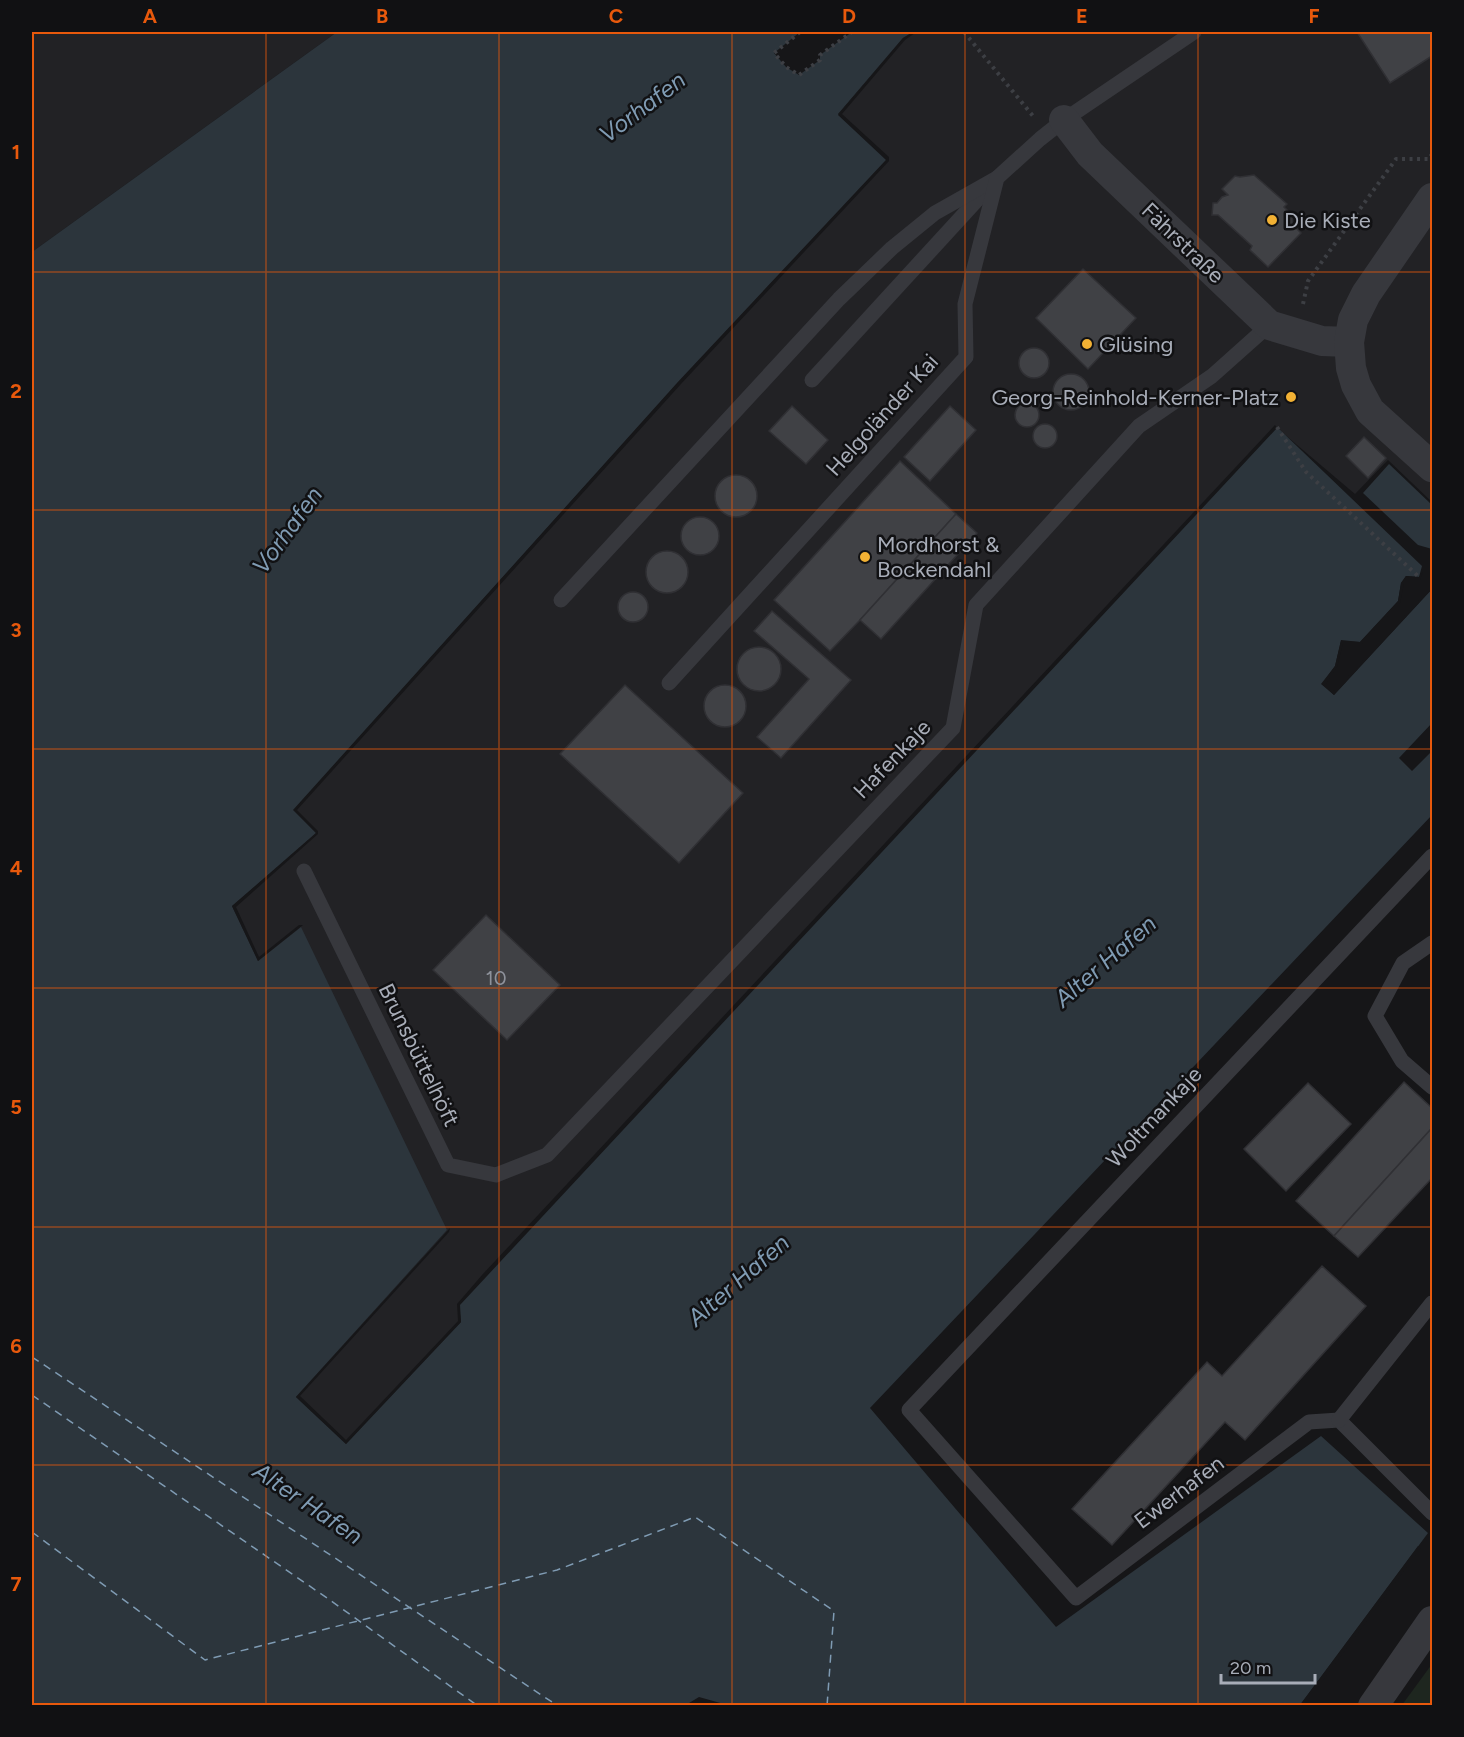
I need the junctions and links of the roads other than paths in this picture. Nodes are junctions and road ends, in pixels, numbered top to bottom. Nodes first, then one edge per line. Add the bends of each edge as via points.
1 (1194, 32) edge
2 (1048, 127) junction
3 (997, 178) junction
4 (1432, 198) edge
5 (1269, 325) junction
6 (1349, 342) junction
7 (812, 380) dead end
8 (1432, 467) edge
9 (561, 600) dead end
10 (669, 683) dead end
11 (1432, 856) edge
12 (304, 871) dead end
13 (1432, 944) edge
14 (1432, 1087) edge
15 (547, 1155) joint
16 (1432, 1303) edge
17 (1339, 1420) junction
18 (1432, 1513) edge
19 (1076, 1598) joint
20 (1432, 1621) edge
21 (1373, 1706) edge

1 - 2 lane
2 - 3 lane
2 - 5 street, Fährstraße via 1090,154
3 - 7 lane
3 - 9 lane via 935,213 839,299
3 - 10 lane, Helgoländer Kai via 965,304 966,357
4 - 6 street via 1366,294 1353,320
5 - 6 street, Fährstraße via 1322,341
5 - 15 lane, Hafenkaje via 1212,376 1139,426 976,605 953,728
6 - 8 street via 1356,385 1370,411
11 - 19 lane, Woltmankaje via 909,1410
12 - 15 lane, Brunsbüttelhöft via 448,1165 496,1175
13 - 14 lane via 1402,963 1375,1016 1402,1061
16 - 17 lane
17 - 18 lane
17 - 19 lane, Ewerhafen via 1309,1422
20 - 21 street

